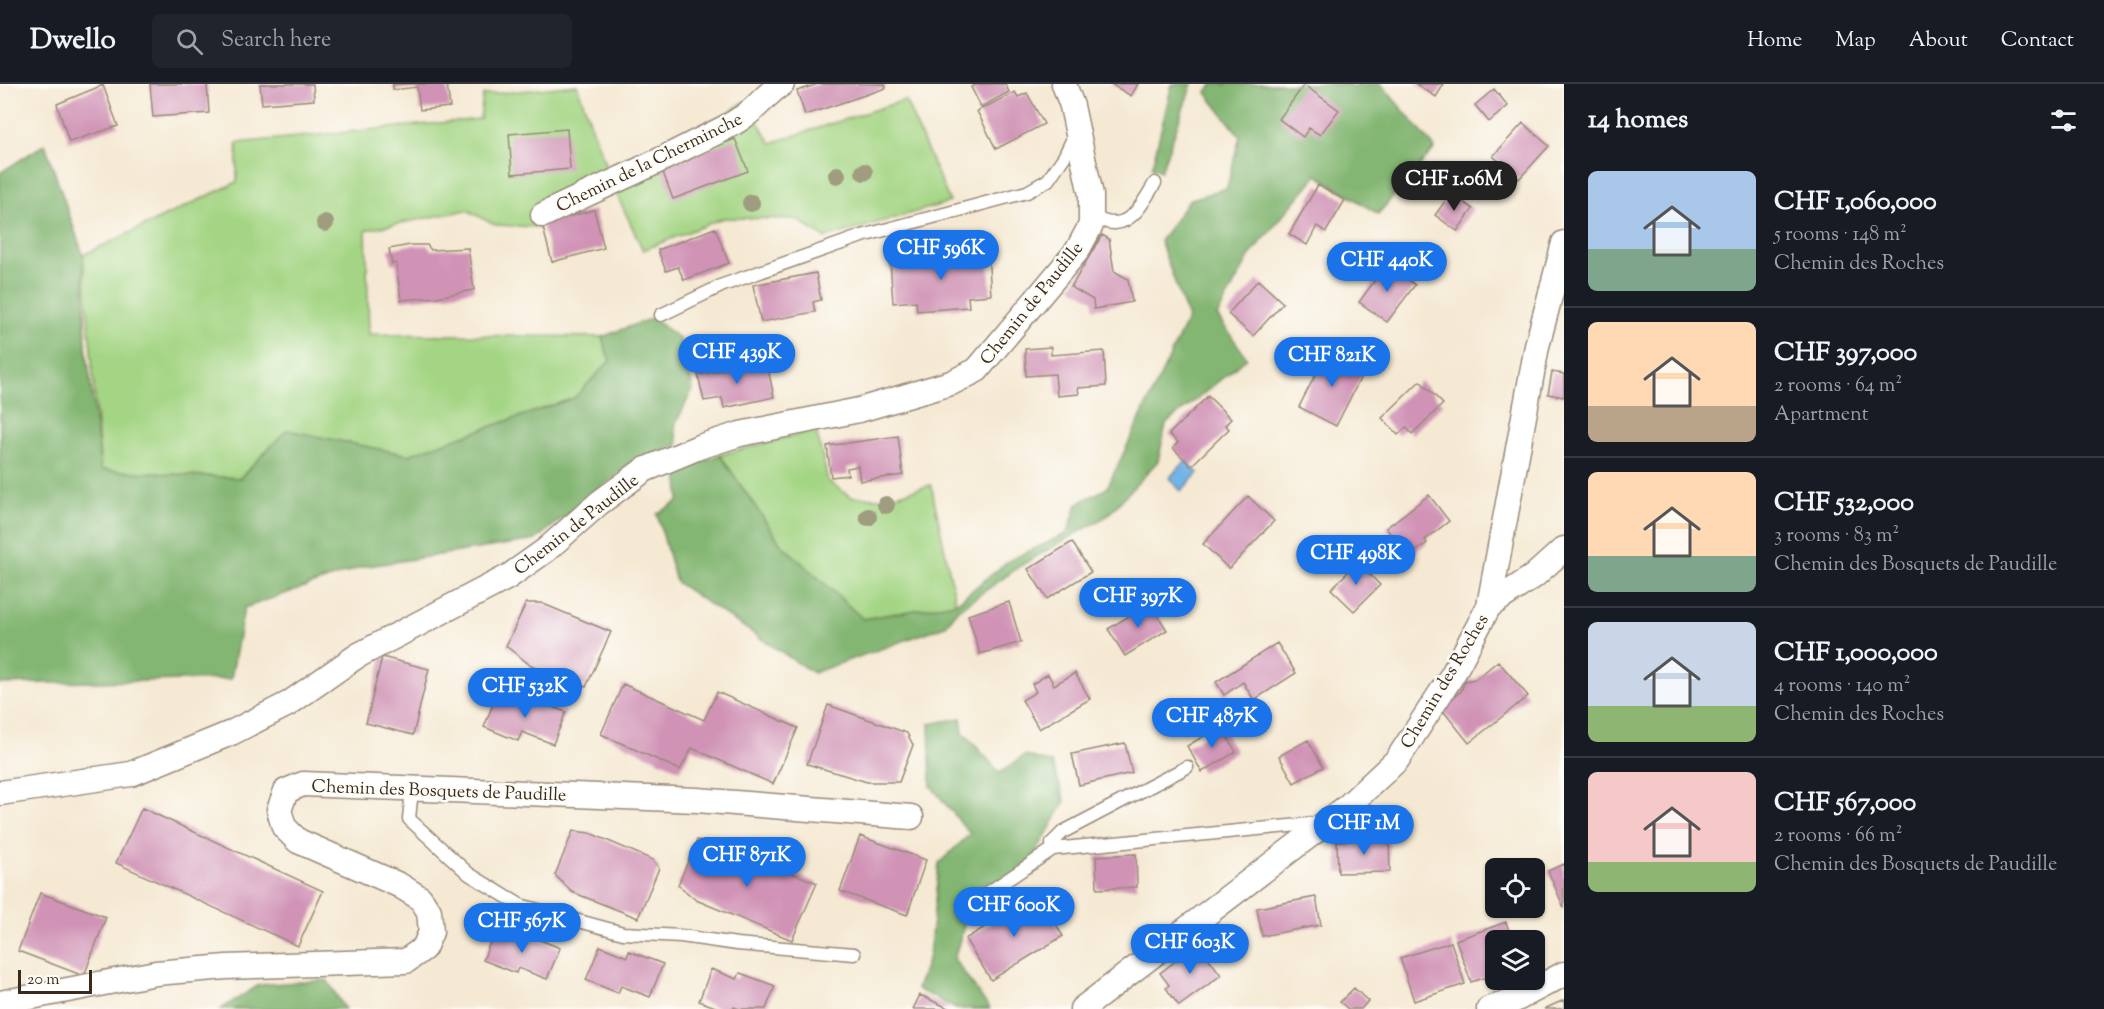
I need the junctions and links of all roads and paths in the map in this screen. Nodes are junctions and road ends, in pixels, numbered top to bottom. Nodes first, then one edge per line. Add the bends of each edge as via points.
1 (782, 84) edge
2 (1064, 84) edge
3 (1077, 130) junction
4 (1155, 183) dead end
5 (543, 214) dead end
6 (1091, 217) junction
7 (1564, 243) edge
8 (661, 315) dead end
9 (1564, 549) edge
10 (1489, 606) junction
11 (1187, 766) dead end
12 (412, 789) junction
13 (0, 793) edge
14 (911, 817) dead end
15 (1327, 822) junction
16 (1053, 849) junction
17 (983, 896) dead end
18 (854, 954) dead end
19 (1564, 974) edge
20 (0, 1003) edge
21 (1082, 1009) edge
22 (1489, 1009) edge

1 - 5 street, Chemin de la Cherminche via 744,117 721,130
2 - 3 street, Chemin de Paudille
3 - 6 street, Chemin de Paudille via 1091,195
3 - 8 lane via 1048,180 1027,192 852,240 723,285
4 - 6 lane via 1130,218 1115,224
6 - 13 street, Chemin de Paudille via 1091,225 1077,251 977,370 951,383 859,410 740,434 644,470 508,577 357,656 288,704 131,774
7 - 10 street, Chemin des Roches via 1537,346
9 - 10 street via 1534,576
10 - 15 street, Chemin des Roches via 1453,674 1397,760
11 - 16 lane via 1063,832 1052,843
12 - 14 street, Chemin des Bosquets de Paudille via 697,800
12 - 18 lane via 410,819 469,874 520,905 623,933
12 - 20 street, Chemin des Bosquets de Paudille via 303,784 286,791 279,810 284,827 298,841 420,898 429,911 431,932 424,948 406,961 156,973
15 - 16 lane
15 - 21 street, Chemin des Roches
16 - 17 lane
19 - 22 street

